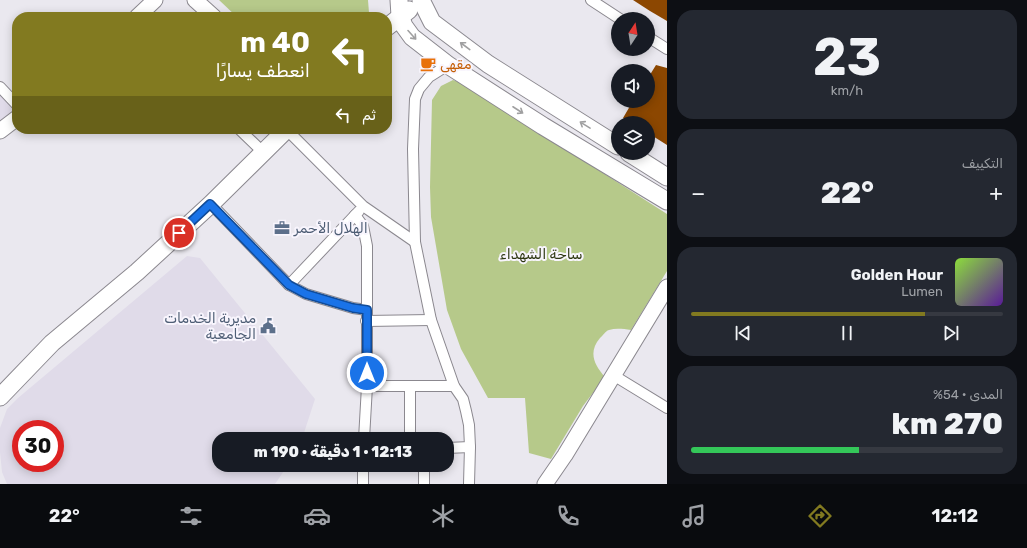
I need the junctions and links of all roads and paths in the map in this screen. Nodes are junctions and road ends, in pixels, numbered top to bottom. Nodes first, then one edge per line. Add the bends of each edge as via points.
1 (155, 0) edge
2 (195, 0) edge
3 (591, 0) edge
4 (422, 1) edge
5 (400, 8) edge
6 (143, 12) edge
7 (208, 12) edge
8 (611, 13) edge
9 (392, 20) edge
10 (655, 41) edge
11 (667, 49) edge
12 (448, 65) junction
13 (0, 87) edge
14 (12, 100) edge
15 (12, 122) edge
16 (0, 131) edge
17 (244, 134) edge
18 (282, 134) edge
19 (292, 134) edge
20 (611, 142) edge
21 (264, 153) junction
22 (640, 160) edge
23 (661, 173) edge
24 (641, 187) junction
25 (667, 202) edge
26 (210, 204) junction
27 (363, 206) junction
28 (355, 215) junction
29 (415, 242) junction
30 (289, 285) junction
31 (667, 287) edge
32 (367, 310) junction
33 (431, 320) junction
34 (366, 321) junction
35 (613, 375) junction
36 (367, 386) junction
37 (454, 386) junction
38 (410, 387) junction
39 (0, 397) edge
40 (667, 408) edge
41 (364, 432) edge
42 (410, 432) edge
43 (470, 447) junction
44 (454, 448) edge
45 (363, 472) edge
46 (424, 472) edge
47 (363, 484) edge
48 (424, 484) edge
49 (469, 484) edge
50 (545, 484) edge

1 - 6 street
2 - 7 street
3 - 8 street
4 - 5 main road
20 -> 4 main road via 488,64 432,22
5 - 9 main road
5 -> 12 main road via 404,26 412,37
10 - 11 street
12 -> 24 main road
12 - 29 street via 429,77 415,99
13 - 14 street
15 - 16 street
17 - 21 street
18 - 21 main road
19 - 27 street
21 - 26 main road
22 - 23 main road
23 - 24 main road
24 - 25 main road
26 - 30 street
26 - 39 main road via 137,272 52,343
27 - 28 street
27 - 29 street
28 - 30 street
28 - 32 street via 363,226 367,246
29 - 33 street
30 - 32 street via 306,294
31 - 35 street
32 - 34 street
33 - 34 street
33 - 37 street
34 - 36 street
35 - 40 street
35 - 50 street
36 - 38 street
36 - 41 street
37 - 38 street
37 - 43 street via 463,399 469,425
38 - 42 street
43 - 44 street
43 - 49 street
45 - 47 street
46 - 48 street

